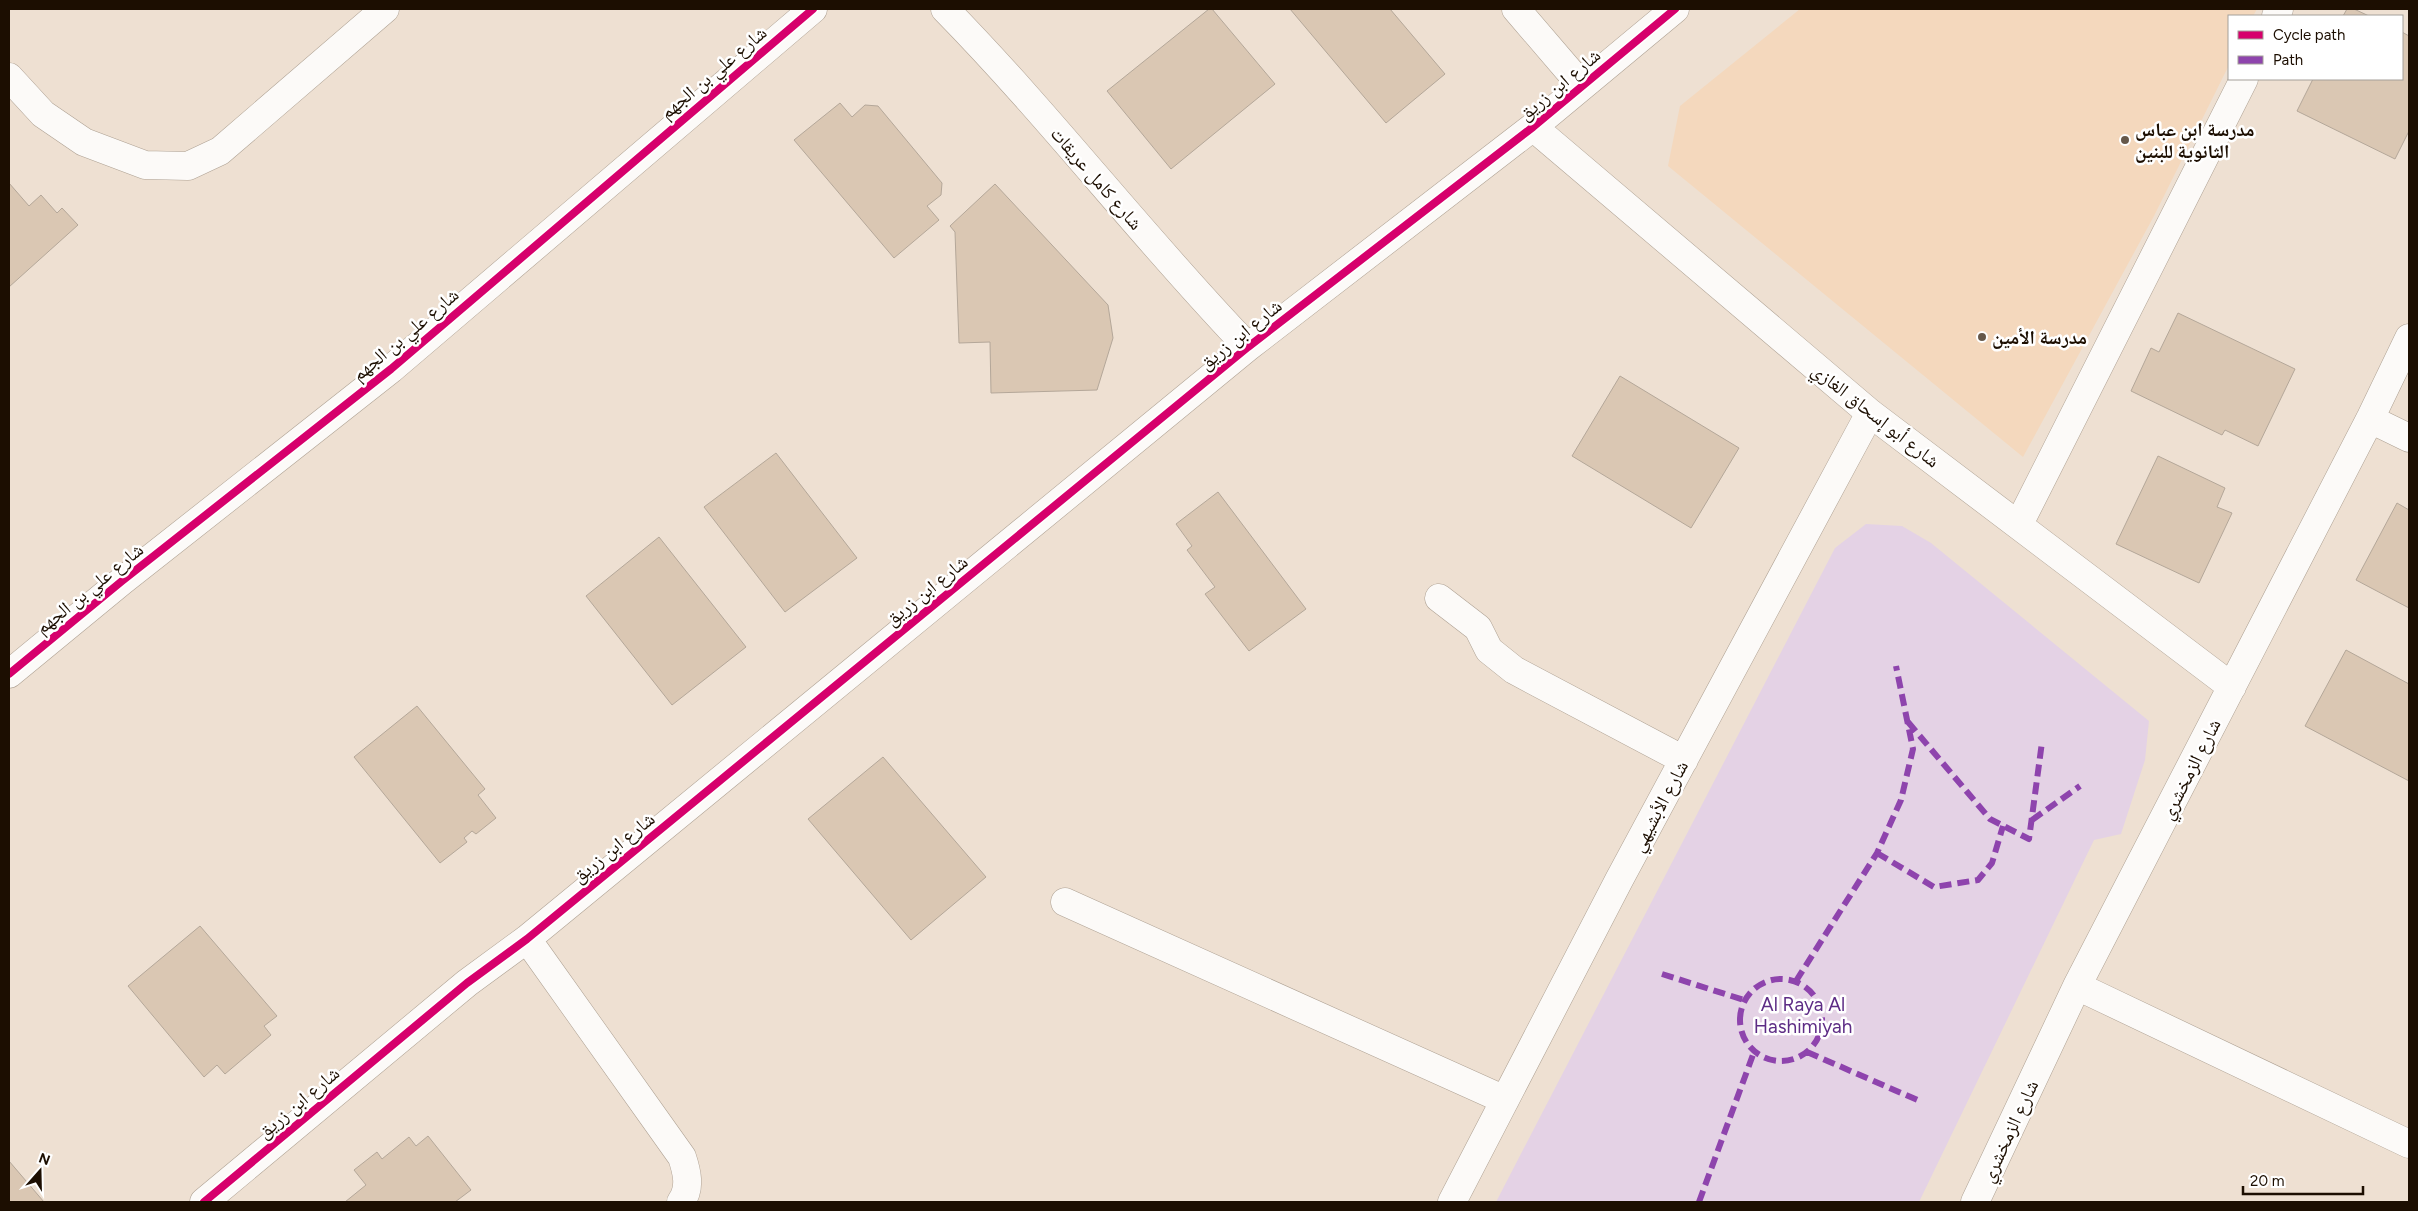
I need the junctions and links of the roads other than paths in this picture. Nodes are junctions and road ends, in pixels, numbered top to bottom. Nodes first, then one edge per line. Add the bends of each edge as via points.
1 (385, 9) edge
2 (813, 9) edge
3 (945, 9) edge
4 (1516, 9) edge
5 (1675, 9) edge
6 (9, 77) edge
7 (2243, 80) edge
8 (1582, 86) junction
9 (1533, 127) junction
10 (2409, 338) edge
11 (1248, 347) junction
12 (1870, 413) junction
13 (2370, 419) junction
14 (2409, 438) edge
15 (2019, 524) junction
16 (1439, 598) dead end
17 (9, 674) edge
18 (2232, 687) junction
19 (1684, 760) junction
20 (1065, 902) dead end
21 (527, 939) junction
22 (2078, 986) junction
23 (1505, 1100) junction
24 (2409, 1144) edge
25 (204, 1202) edge
26 (681, 1202) edge
27 (1452, 1202) edge
28 (1975, 1202) edge

1 - 6 street via 220,151 188,166 145,165 84,142 43,114
2 - 17 street, شارع علي بن الجهم via 390,369
3 - 11 street, شارع كامل عريقات via 1039,110 1202,300
4 - 8 street
5 - 8 street, شارع ابن زريق
7 - 15 street
8 - 9 street, شارع ابن زريق
9 - 11 street, شارع ابن زريق
9 - 12 street, شارع أبو إسحاق الغازي
10 - 13 street, شارع الزمخشري
11 - 21 street, شارع ابن زريق
12 - 15 street, شارع أبو إسحاق الغازي
12 - 19 street, شارع الأبشيهي
13 - 14 street
13 - 18 street, شارع الزمخشري
15 - 18 street, شارع أبو إسحاق الغازي
16 - 19 street via 1478,628 1489,650 1514,670
18 - 22 street, شارع الزمخشري
19 - 23 street, شارع الأبشيهي
20 - 23 street
21 - 25 street, شارع ابن زريق via 466,983
21 - 26 street via 682,1157 687,1185
22 - 24 street
22 - 28 street, شارع الزمخشري
23 - 27 street, شارع الأبشيهي

